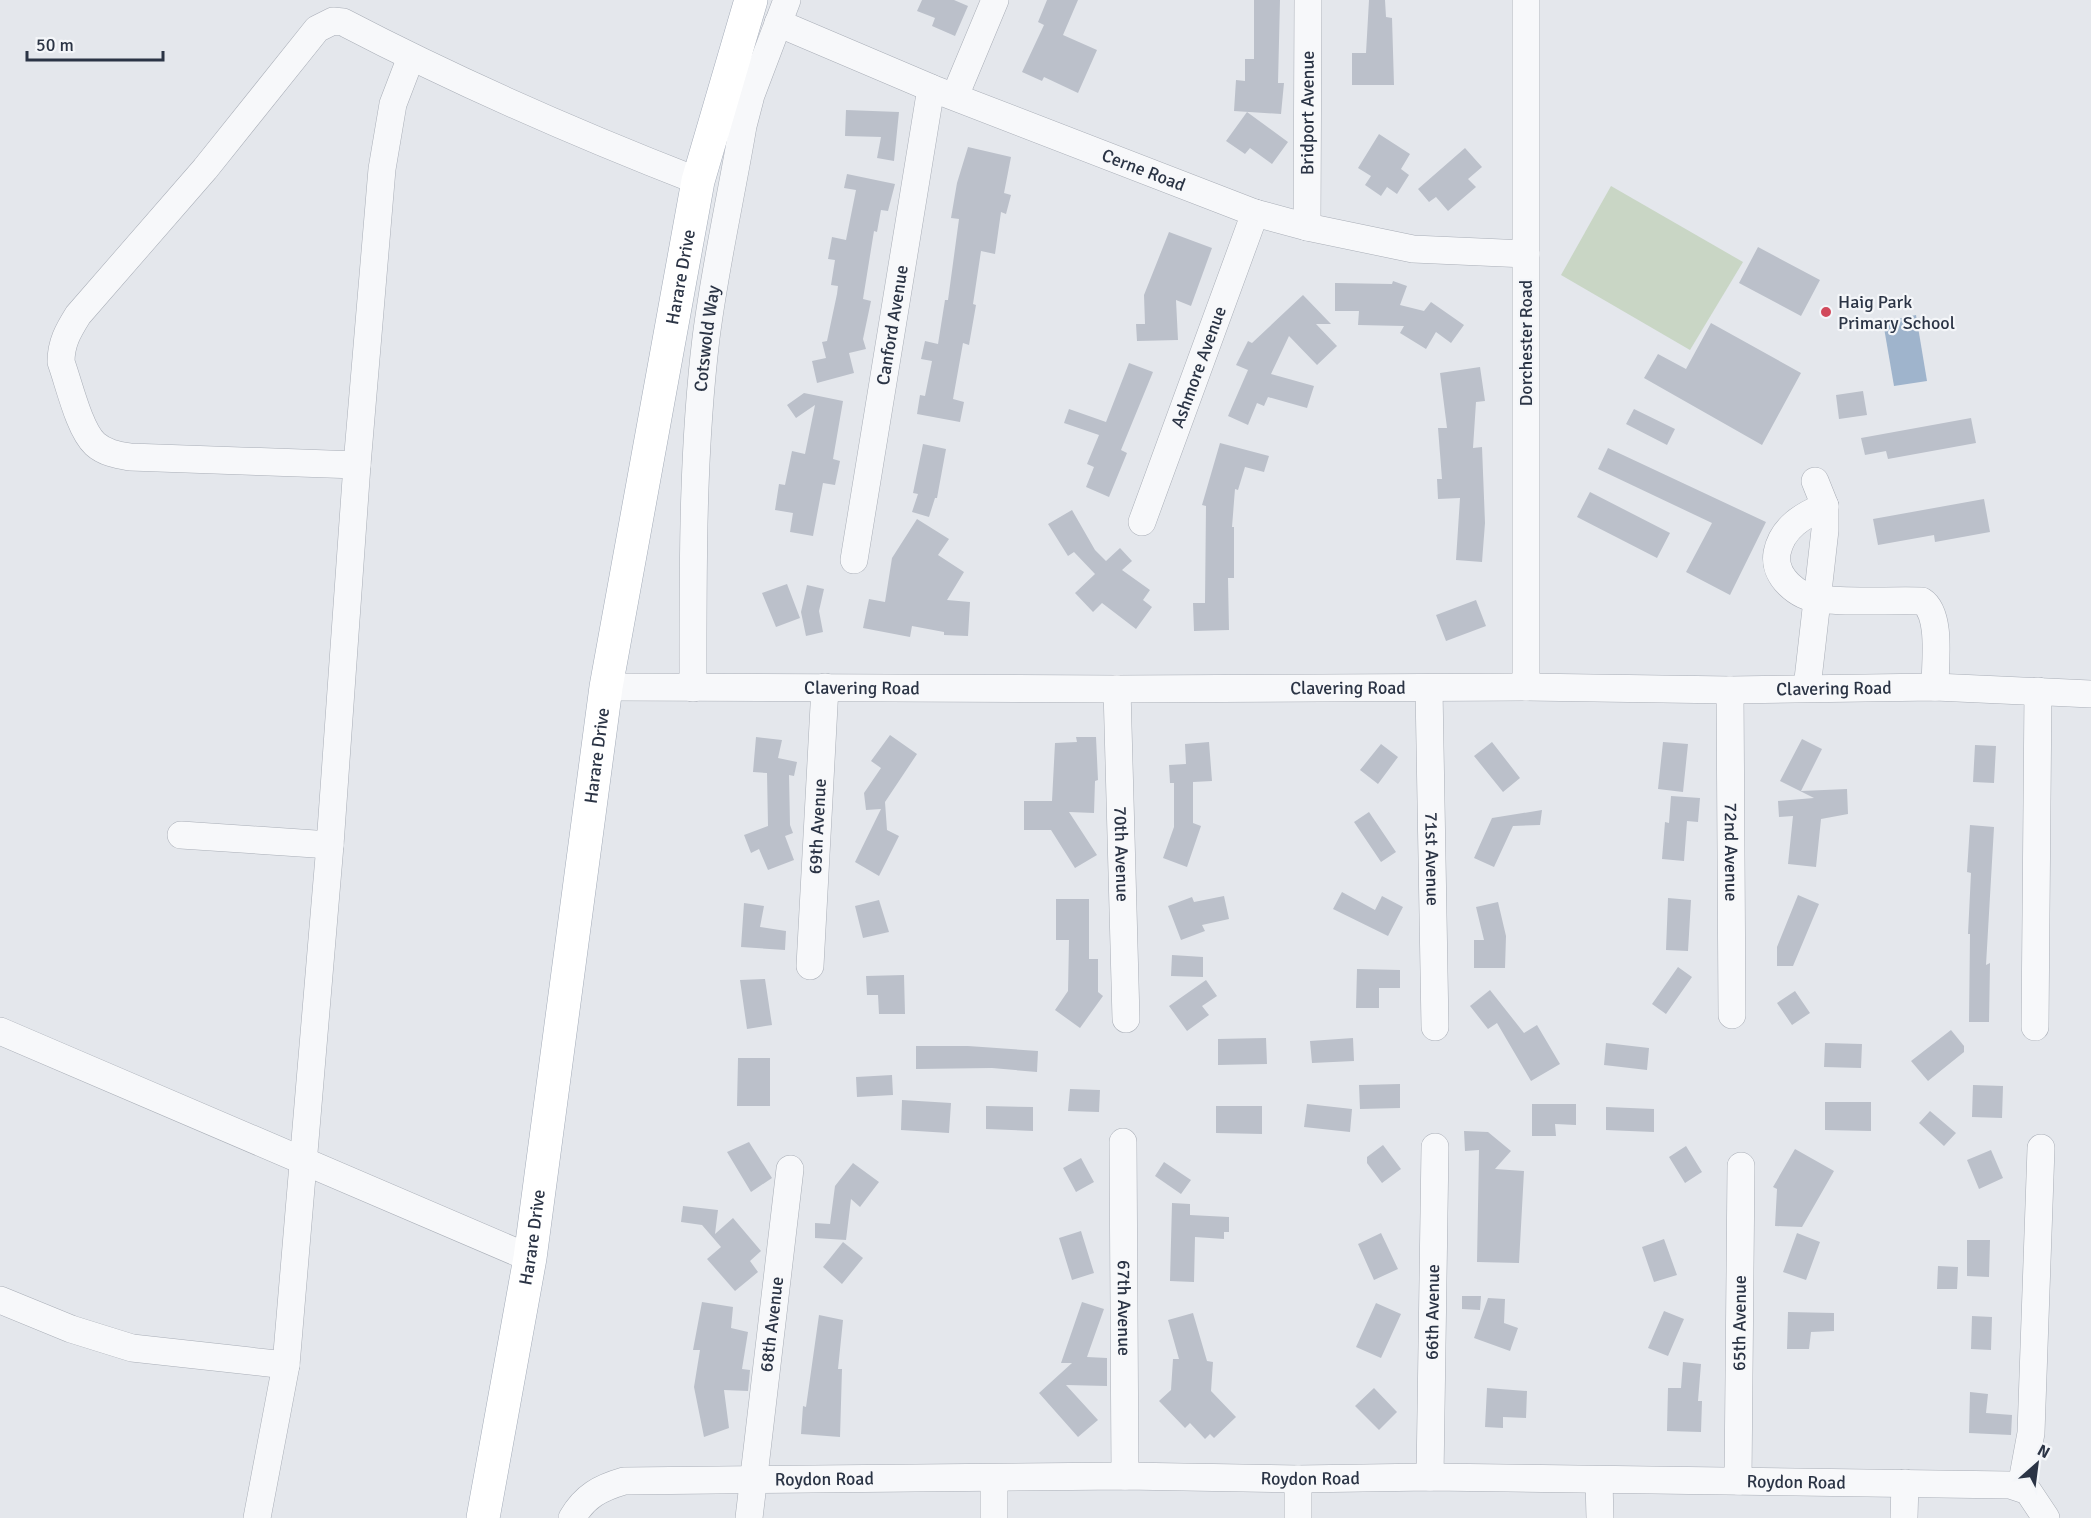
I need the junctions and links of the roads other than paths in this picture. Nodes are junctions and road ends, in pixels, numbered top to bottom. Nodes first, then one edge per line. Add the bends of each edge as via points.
1 (751, 0) edge
2 (995, 0) edge
3 (1308, 0) edge
4 (1526, 0) edge
5 (782, 12) edge
6 (411, 57) junction
7 (943, 92) junction
8 (698, 181) junction
9 (1255, 213) junction
10 (1306, 227) junction
11 (1526, 254) junction
12 (357, 465) junction
13 (1142, 522) dead end
14 (854, 560) dead end
15 (1818, 599) junction
16 (606, 687) junction
17 (825, 687) junction
18 (1526, 687) junction
19 (1935, 687) junction
20 (693, 688) junction
21 (1807, 688) junction
22 (1117, 689) junction
23 (1429, 689) junction
24 (1730, 690) junction
25 (2038, 691) junction
26 (2091, 694) edge
27 (181, 835) dead end
28 (330, 845) junction
29 (810, 966) dead end
30 (1732, 1015) dead end
31 (1126, 1019) dead end
32 (1434, 1027) dead end
33 (2035, 1027) dead end
34 (0, 1030) edge
35 (1123, 1142) dead end
36 (1435, 1148) dead end
37 (2041, 1148) dead end
38 (304, 1163) junction
39 (1740, 1166) dead end
40 (790, 1169) dead end
41 (530, 1258) junction
42 (0, 1300) edge
43 (286, 1365) junction
44 (1125, 1476) junction
45 (1430, 1477) junction
46 (994, 1478) junction
47 (1298, 1479) junction
48 (754, 1480) junction
49 (1599, 1481) junction
50 (1738, 1481) junction
51 (1905, 1483) junction
52 (2021, 1486) junction
53 (257, 1518) edge
54 (483, 1518) edge
55 (572, 1518) edge
56 (749, 1518) edge
57 (994, 1518) edge
58 (1298, 1518) edge
59 (1600, 1518) edge
60 (1904, 1518) edge
61 (2046, 1518) edge

1 - 8 main road, Harare Drive
2 - 7 street, Canford Avenue
3 - 10 street, Bridport Avenue
4 - 11 street, Dorchester Road
5 - 7 street, Cerne Road
5 - 20 street, Cotswold Way via 743,126 706,336 693,562
6 - 8 street
6 - 12 street via 399,83 386,135
6 - 12 street via 343,22 333,21 317,29 205,169 78,315 61,349 61,362 88,435 97,446 111,453 130,458
7 - 9 street, Cerne Road
7 - 14 street, Canford Avenue
8 - 16 main road, Harare Drive
9 - 10 street, Cerne Road
9 - 13 street, Ashmore Avenue
10 - 11 street, Cerne Road via 1413,249
11 - 18 street, Dorchester Road
12 - 28 street
15 - 15 street via 1820,494 1790,528 1777,553 1790,589
15 - 19 street via 1922,601 1930,607 1935,618
15 - 21 street
16 - 20 street, Clavering Road
16 - 41 main road, Harare Drive
17 - 20 street, Clavering Road
17 - 22 street, Clavering Road
17 - 29 street, 69th Avenue
18 - 23 street, Clavering Road
18 - 24 street, Clavering Road
19 - 21 street, Clavering Road
19 - 25 street, Clavering Road
21 - 24 street, Clavering Road
22 - 23 street, Clavering Road
22 - 31 street, 70th Avenue
23 - 32 street, 71st Avenue
24 - 30 street, 72nd Avenue
25 - 26 street, Clavering Road
25 - 33 street
27 - 28 street
28 - 38 street
34 - 38 street
35 - 44 street, 67th Avenue
36 - 45 street, 66th Avenue
37 - 52 street via 2031,1433
38 - 41 street
38 - 43 street
39 - 50 street, 65th Avenue
40 - 48 street, 68th Avenue
41 - 54 main road, Harare Drive
42 - 43 street via 132,1348
43 - 53 street
44 - 46 street, Roydon Road
44 - 47 street, Roydon Road
45 - 47 street, Roydon Road
45 - 49 street, Roydon Road
46 - 48 street, Roydon Road
46 - 57 street
47 - 58 street
48 - 55 street, Roydon Road via 624,1481 599,1489 581,1503
48 - 56 street, 68th Avenue
49 - 50 street, Roydon Road
49 - 59 street
50 - 51 street, Roydon Road
51 - 52 street, Roydon Road
51 - 60 street
52 - 61 street via 2033,1495

